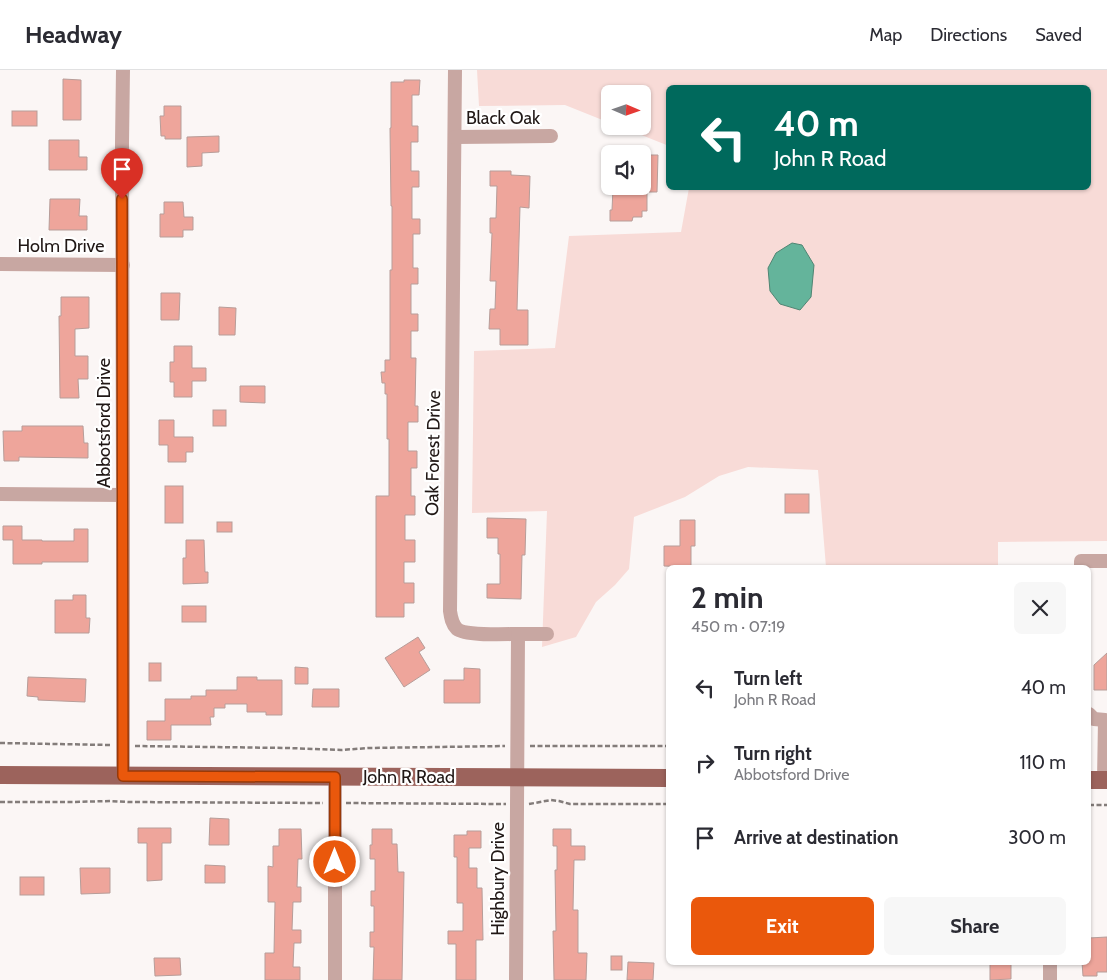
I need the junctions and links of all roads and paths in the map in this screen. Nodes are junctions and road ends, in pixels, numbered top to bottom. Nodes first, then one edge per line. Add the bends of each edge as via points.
1 (123, 70) edge
2 (455, 70) edge
3 (455, 136) junction
4 (551, 136) dead end
5 (0, 264) edge
6 (122, 265) junction
7 (0, 494) edge
8 (123, 495) junction
9 (1107, 561) edge
10 (1081, 565) edge
11 (518, 634) junction
12 (547, 634) dead end
13 (1091, 716) edge
14 (1106, 720) edge
15 (0, 744) edge
16 (104, 745) dead end
17 (142, 746) dead end
18 (508, 746) dead end
19 (527, 746) dead end
20 (666, 746) edge
21 (0, 775) edge
22 (123, 776) junction
23 (335, 777) junction
24 (517, 778) junction
25 (666, 778) edge
26 (1100, 780) edge
27 (0, 802) edge
28 (323, 803) dead end
29 (349, 803) dead end
30 (506, 804) dead end
31 (530, 804) dead end
32 (666, 804) edge
33 (1091, 806) edge
34 (1107, 806) edge
35 (1050, 965) edge
36 (335, 980) edge
37 (516, 980) edge
38 (1050, 980) edge

1 - 6 street, Abbotsford Drive
2 - 3 street, Oak Forest Drive
3 - 4 street, Black Oak
3 - 11 street, Oak Forest Drive via 451,618 456,628 466,633
5 - 6 street, Holm Drive
6 - 8 street, Abbotsford Drive
7 - 8 street
8 - 22 street, Abbotsford Drive
9 - 10 street via 1081,561
11 - 12 street, Oak Forest Drive
11 - 24 street
13 - 14 street
14 - 26 street
15 - 16 path
17 - 18 path via 341,750
19 - 20 path
21 - 22 main road, John R Road
22 - 23 main road, John R Road
23 - 24 main road, John R Road
23 - 36 street
24 - 25 main road, John R Road
24 - 37 street, Highbury Drive
27 - 28 path
29 - 30 path
31 - 32 path via 551,800 570,804
33 - 34 path
35 - 38 street

